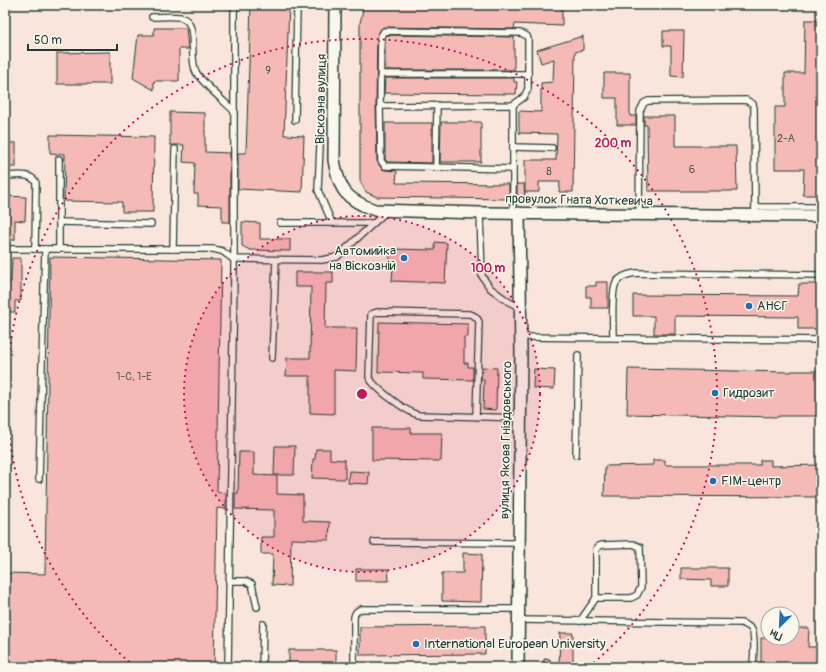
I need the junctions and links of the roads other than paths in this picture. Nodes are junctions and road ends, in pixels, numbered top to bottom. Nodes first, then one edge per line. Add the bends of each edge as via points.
1 (236, 5) edge
2 (297, 5) edge
3 (336, 5) edge
4 (152, 17) dead end
5 (381, 74) junction
6 (528, 74) junction
7 (380, 106) junction
8 (437, 106) junction
9 (513, 106) junction
10 (235, 112) junction
11 (295, 120) dead end
12 (320, 146) dead end
13 (513, 147) junction
14 (552, 148) dead end
15 (175, 149) dead end
16 (59, 159) dead end
17 (436, 168) junction
18 (513, 169) junction
19 (5, 176) edge
20 (344, 191) joint
21 (821, 208) edge
22 (387, 210) junction
23 (755, 211) junction
24 (480, 213) junction
25 (516, 213) junction
26 (639, 215) junction
27 (821, 216) edge
28 (59, 222) junction
29 (280, 223) dead end
30 (332, 223) junction
31 (373, 223) junction
32 (151, 224) dead end
33 (5, 249) edge
34 (35, 249) junction
35 (45, 249) junction
36 (59, 249) junction
37 (173, 249) junction
38 (234, 259) junction
39 (276, 260) junction
40 (821, 275) edge
41 (521, 308) junction
42 (521, 336) junction
43 (613, 337) junction
44 (821, 340) edge
45 (578, 355) dead end
46 (272, 358) dead end
47 (476, 417) junction
48 (520, 418) junction
49 (576, 455) dead end
50 (39, 479) dead end
51 (374, 542) dead end
52 (519, 543) junction
53 (229, 581) junction
54 (596, 598) junction
55 (257, 607) dead end
56 (518, 614) junction
57 (580, 621) junction
58 (263, 624) dead end
59 (228, 667) edge
60 (262, 667) edge
61 (354, 667) edge
62 (518, 667) edge
63 (753, 667) edge

1 - 10 lane
2 - 11 lane
3 - 20 street, Віскозна вулиця via 334,160 337,177
4 - 10 lane via 186,19 192,27 192,56 196,72
5 - 6 lane
5 - 6 lane via 381,36 387,30 521,33 528,39
5 - 7 lane
6 - 9 lane via 526,93
7 - 8 lane
7 - 17 lane via 382,164 388,167
8 - 9 lane
8 - 17 lane
9 - 13 lane
10 - 38 lane
12 - 30 lane via 318,190
13 - 14 lane
13 - 18 lane
15 - 37 lane
16 - 28 lane
17 - 18 lane
18 - 25 lane
19 - 34 lane via 30,176 36,182
20 - 22 street, провулок Гната Хоткевича via 351,200 364,206 375,210
21 - 23 lane
22 - 24 street, провулок Гната Хоткевича
22 - 31 lane
23 - 26 street, провулок Гната Хоткевича
23 - 26 lane via 753,104 746,100 648,101 640,111
23 - 27 street, провулок Гната Хоткевича
24 - 25 street, провулок Гната Хоткевича
24 - 41 lane via 482,276 508,302
25 - 26 street, провулок Гната Хоткевича
25 - 41 street, вулиця Якова Гніздовського
28 - 32 lane
28 - 36 lane
29 - 30 lane
30 - 31 lane
31 - 39 lane via 336,257 322,260
33 - 34 lane
34 - 35 lane
35 - 36 lane
35 - 50 lane
36 - 37 lane
37 - 38 lane via 218,249
38 - 39 lane
38 - 53 lane
39 - 46 lane
40 - 43 lane via 625,275 616,283 613,297
41 - 42 street, вулиця Якова Гніздовського
42 - 43 lane
42 - 48 street, вулиця Якова Гніздовського
43 - 44 lane
45 - 49 lane
47 - 47 lane via 415,414 374,385 368,373 371,314 470,314 477,318 479,322
47 - 48 lane
48 - 52 street, вулиця Якова Гніздовського
51 - 52 lane
52 - 56 street, вулиця Якова Гніздовського
53 - 55 lane via 245,581 252,584
53 - 59 lane
54 - 54 lane via 596,549 603,545 633,544 640,547 640,592 631,598
54 - 57 lane
56 - 57 lane
56 - 61 lane via 358,610 354,617
56 - 62 street, вулиця Якова Гніздовського
57 - 63 lane via 741,623 748,625 754,636
58 - 60 lane

